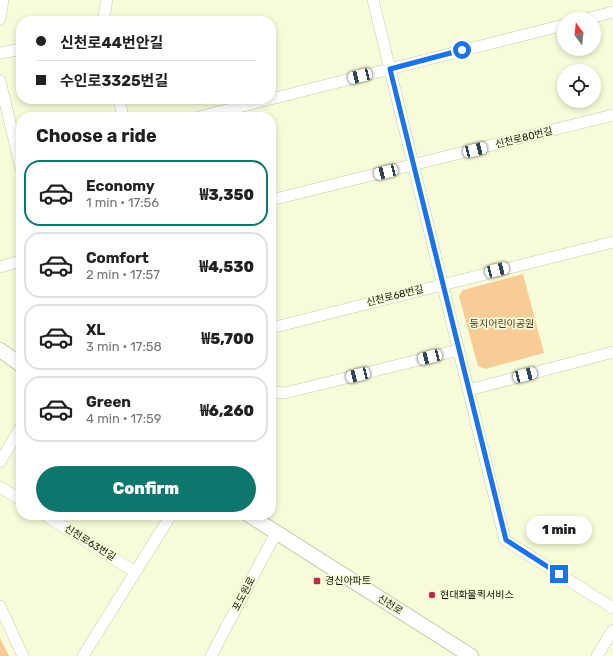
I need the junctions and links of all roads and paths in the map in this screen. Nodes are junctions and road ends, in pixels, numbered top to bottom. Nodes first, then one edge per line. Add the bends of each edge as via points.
1 (3, 0) edge
2 (107, 0) edge
3 (373, 0) edge
4 (613, 12) edge
5 (601, 15) edge
6 (104, 16) edge
7 (0, 19) edge
8 (557, 27) edge
9 (16, 50) edge
10 (0, 53) edge
11 (390, 69) junction
12 (0, 81) edge
13 (276, 98) edge
14 (251, 104) edge
15 (219, 112) edge
16 (613, 115) edge
17 (16, 147) edge
18 (414, 165) junction
19 (276, 199) edge
20 (613, 242) edge
21 (16, 262) edge
22 (0, 267) edge
23 (443, 284) junction
24 (276, 327) edge
25 (0, 350) edge
26 (459, 350) junction
27 (613, 352) edge
28 (16, 361) edge
29 (469, 390) junction
30 (276, 392) edge
31 (16, 435) edge
32 (0, 462) edge
33 (0, 487) edge
34 (16, 497) edge
35 (53, 520) edge
36 (168, 520) edge
37 (256, 520) edge
38 (276, 533) junction
39 (135, 572) junction
40 (0, 606) edge
41 (613, 608) edge
42 (613, 630) edge
43 (23, 656) edge
44 (83, 656) edge
45 (211, 656) edge
46 (471, 656) edge
47 (597, 656) edge

1 - 7 street
2 - 6 street
3 - 11 street
4 - 5 street
8 - 11 street
9 - 10 street
11 - 13 street
11 - 18 street
12 - 17 street
14 - 15 street
16 - 18 street, 신천로80번길
18 - 19 street, 신천로80번길
18 - 23 street
20 - 23 street, 신천로68번길
21 - 22 street
23 - 24 street, 신천로68번길
23 - 26 street
25 - 28 street
26 - 29 street
26 - 30 street via 286,393
27 - 29 street
29 - 41 street via 506,540
31 - 32 street
33 - 34 street
35 - 39 street, 신천로63번길
36 - 39 street
37 - 38 street, 신천로
38 - 45 street, 포도원로
38 - 46 street, 신천로
39 - 44 street
40 - 43 street
42 - 47 street

